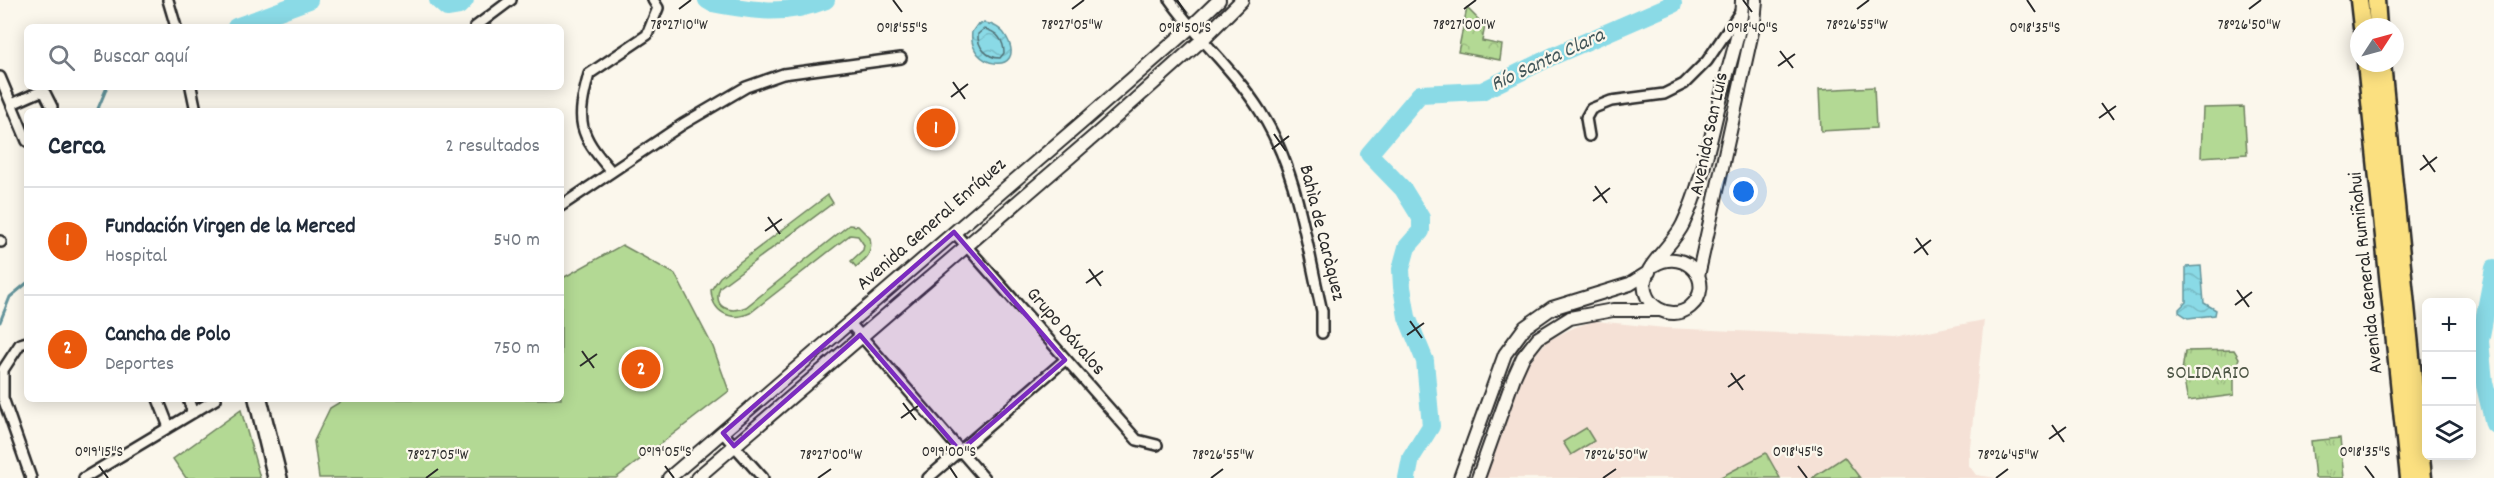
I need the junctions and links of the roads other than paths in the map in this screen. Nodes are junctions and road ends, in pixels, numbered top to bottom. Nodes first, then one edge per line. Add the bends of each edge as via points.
1 (168, 0) edge
2 (511, 0) edge
3 (653, 0) edge
4 (1170, 0) edge
5 (1242, 0) edge
6 (1756, 0) edge
7 (2359, 0) edge
8 (2376, 0) edge
9 (1215, 4) edge
10 (1742, 5) edge
11 (2361, 18) edge
12 (2377, 18) edge
13 (1223, 20) junction
14 (175, 24) edge
15 (479, 24) edge
16 (1191, 27) junction
17 (1202, 40) junction
18 (901, 58) dead end
19 (2367, 72) edge
20 (2383, 72) edge
21 (0, 77) edge
22 (192, 90) edge
23 (12, 104) junction
24 (52, 107) dead end
25 (195, 108) edge
26 (1086, 119) junction
27 (1099, 132) junction
28 (24, 134) edge
29 (1589, 136) dead end
30 (611, 171) junction
31 (564, 204) edge
32 (954, 232) junction
33 (966, 245) junction
34 (1652, 268) junction
35 (1698, 276) junction
36 (1658, 310) junction
37 (849, 322) junction
38 (1322, 333) dead end
39 (860, 336) junction
40 (24, 343) edge
41 (1065, 360) junction
42 (1, 370) edge
43 (159, 402) edge
44 (189, 402) edge
45 (211, 402) edge
46 (255, 402) edge
47 (263, 402) edge
48 (0, 409) edge
49 (193, 413) junction
50 (9, 416) junction
51 (169, 427) junction
52 (723, 433) junction
53 (1157, 445) dead end
54 (734, 446) junction
55 (960, 451) junction
56 (31, 478) edge
57 (84, 478) edge
58 (273, 478) edge
59 (282, 478) edge
60 (669, 478) edge
61 (697, 478) edge
62 (763, 478) edge
63 (928, 478) edge
64 (984, 478) edge
65 (1460, 478) edge
66 (1478, 478) edge
67 (2409, 478) edge
68 (2422, 478) edge

1 - 14 street
2 - 15 street
3 - 30 street via 657,8 647,34 589,74 584,92 580,117 584,137
4 - 16 street, Bahìa de Caràquez
5 - 13 main road, Avenida General Enríquez
6 - 35 main road, Avenida San Luis
7 - 11 highway
8 - 12 highway
9 - 13 main road
9 - 16 main road, Avenida General Enríquez
10 - 29 street via 1707,61 1683,84 1664,94 1611,101 1591,109 1586,118
10 - 34 main road, Avenida San Luis via 1696,189 1676,237
13 - 17 main road, Avenida General Enríquez
16 - 17 street, Bahìa de Caràquez
16 - 26 main road, Avenida General Enríquez
17 - 27 main road, Avenida General Enríquez
17 - 38 street, Bahìa de Caràquez via 1239,81 1261,113 1289,170 1322,311
18 - 30 street via 783,74 746,87
19 - 67 highway, Avenida General Rumiñahui
20 - 68 highway, Avenida General Rumiñahui
21 - 23 street
22 - 25 street
23 - 24 street via 39,92 45,93
23 - 28 street
26 - 27 main road
26 - 32 main road, Avenida General Enríquez
27 - 33 main road, Avenida General Enríquez
30 - 31 street
32 - 33 street, Grupo Dávalos
32 - 37 main road, Avenida General Enríquez
33 - 39 main road, Avenida General Enríquez
33 - 41 street, Grupo Dávalos
34 - 35 main road via 1670,258 1679,259 1694,268
34 - 36 main road via 1645,289
34 - 65 main road, Avenida San Luis via 1630,284 1552,308 1525,327 1505,354
35 - 36 main road via 1699,293 1690,307 1675,314
36 - 66 main road via 1613,310 1570,318 1538,338 1514,377
37 - 39 street
37 - 52 main road, Avenida General Enríquez
39 - 54 main road, Avenida General Enríquez
39 - 55 street
40 - 42 street
41 - 53 street, Grupo Dávalos via 1137,440
41 - 55 street
42 - 50 street
43 - 51 street
44 - 49 street
45 - 49 street
46 - 58 street
47 - 59 street
48 - 50 street
49 - 51 street
50 - 56 street
51 - 57 street
52 - 54 street
52 - 60 main road, Avenida General Enríquez
54 - 61 main road, Avenida General Enríquez
54 - 62 street
55 - 63 street
55 - 64 street

